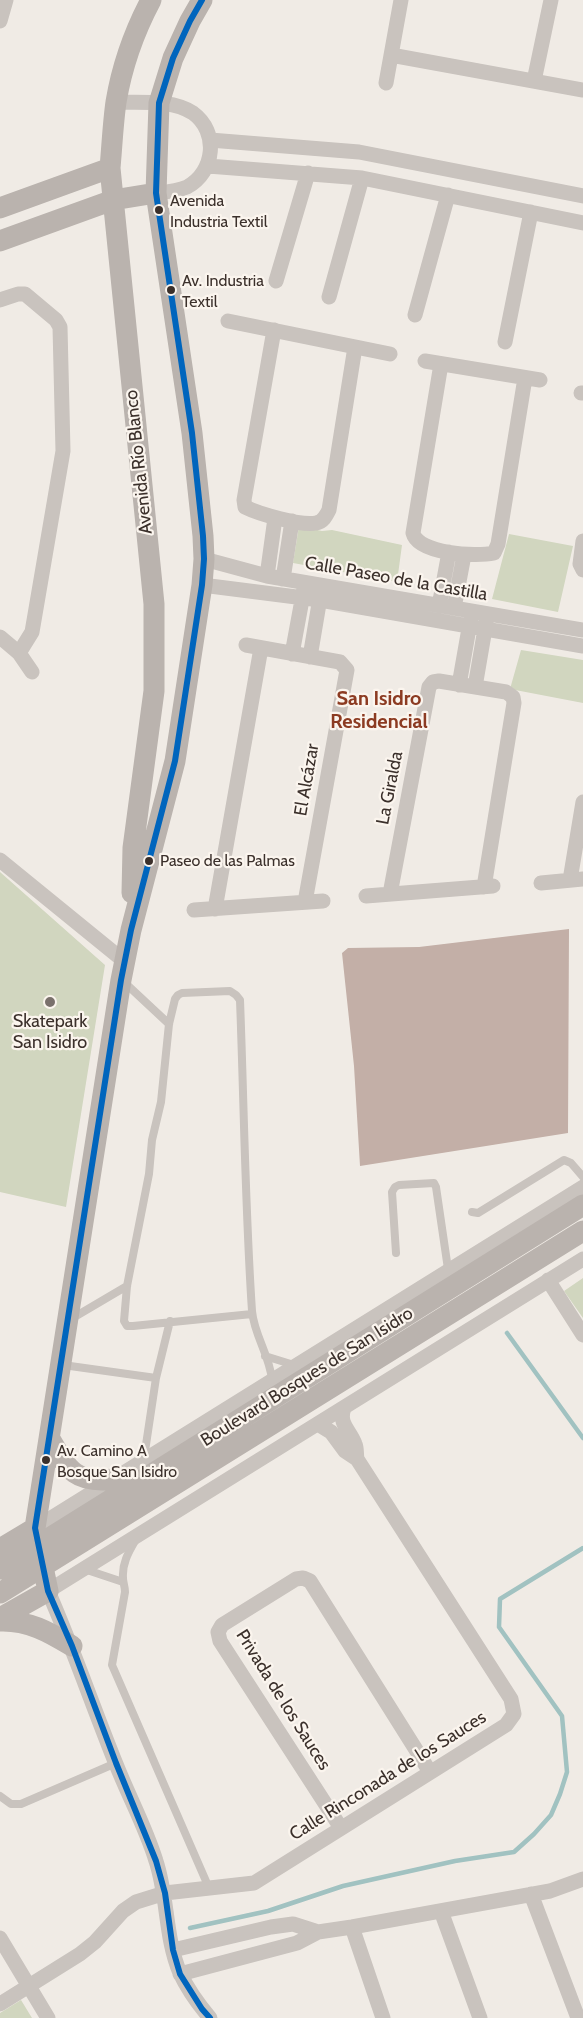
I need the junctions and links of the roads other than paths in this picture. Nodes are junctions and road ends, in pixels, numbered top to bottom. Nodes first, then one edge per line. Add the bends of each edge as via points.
1 (6, 0) edge
2 (151, 0) edge
3 (202, 0) edge
4 (401, 0) edge
5 (551, 0) edge
6 (0, 21) edge
7 (391, 55) junction
8 (534, 81) junction
9 (386, 83) dead end
10 (583, 90) edge
11 (116, 102) junction
12 (159, 103) junction
13 (210, 140) junction
14 (208, 166) junction
15 (110, 168) junction
16 (308, 173) junction
17 (362, 178) junction
18 (156, 194) junction
19 (448, 195) junction
20 (583, 196) edge
21 (113, 200) junction
22 (0, 208) edge
23 (531, 212) junction
24 (583, 223) edge
25 (0, 241) edge
26 (276, 280) dead end
27 (329, 297) dead end
28 (0, 300) edge
29 (415, 315) dead end
30 (228, 321) dead end
31 (274, 330) junction
32 (506, 342) dead end
33 (355, 346) junction
34 (390, 354) dead end
35 (425, 361) dead end
36 (441, 364) junction
37 (275, 518) junction
38 (292, 521) junction
39 (583, 541) edge
40 (456, 553) junction
41 (204, 559) junction
42 (583, 570) edge
43 (275, 578) junction
44 (202, 585) junction
45 (304, 590) junction
46 (321, 593) junction
47 (447, 607) junction
48 (478, 620) junction
49 (583, 630) edge
50 (0, 637) edge
51 (583, 646) edge
52 (19, 653) junction
53 (292, 654) junction
54 (310, 657) junction
55 (32, 672) dead end
56 (459, 685) junction
57 (475, 687) junction
58 (154, 691) junction
59 (185, 694) junction
60 (583, 802) edge
61 (0, 860) edge
62 (576, 880) edge
63 (541, 883) dead end
64 (390, 894) junction
65 (366, 896) dead end
66 (323, 901) dead end
67 (305, 902) junction
68 (215, 909) junction
69 (194, 910) dead end
70 (132, 930) junction
71 (123, 970) junction
72 (169, 1024) junction
73 (583, 1176) edge
74 (583, 1187) edge
75 (583, 1205) edge
76 (472, 1212) dead end
77 (583, 1231) edge
78 (396, 1253) dead end
79 (583, 1259) edge
80 (477, 1261) junction
81 (448, 1269) junction
82 (548, 1280) junction
83 (127, 1286) junction
84 (490, 1289) junction
85 (500, 1311) junction
86 (252, 1314) junction
87 (68, 1321) junction
88 (170, 1321) junction
89 (583, 1335) edge
90 (265, 1356) junction
91 (61, 1365) junction
92 (294, 1365) junction
93 (156, 1378) junction
94 (272, 1381) junction
95 (344, 1408) junction
96 (318, 1424) junction
97 (50, 1439) junction
98 (357, 1459) junction
99 (144, 1460) junction
100 (114, 1479) junction
101 (138, 1535) junction
102 (36, 1537) junction
103 (0, 1549) edge
104 (43, 1567) junction
105 (0, 1569) edge
106 (84, 1569) junction
107 (123, 1582) junction
108 (48, 1590) junction
109 (0, 1593) edge
110 (0, 1619) edge
111 (72, 1646) junction
112 (116, 1762) junction
113 (430, 1772) junction
114 (0, 1796) edge
115 (341, 1828) junction
116 (583, 1879) edge
117 (209, 1888) junction
118 (165, 1893) junction
119 (531, 1894) junction
120 (441, 1911) junction
121 (352, 1927) junction
122 (318, 1932) junction
123 (0, 1938) edge
124 (173, 1950) junction
125 (180, 1974) junction
126 (30, 1985) junction
127 (0, 2004) edge
128 (48, 2018) edge
129 (210, 2018) edge
130 (383, 2018) edge
131 (480, 2018) edge
132 (578, 2018) edge

1 - 6 street
2 - 11 street, Avenida Río Blanco via 137,27
3 - 12 street, Avenida Río Blanco via 173,58
4 - 7 street
5 - 8 street
7 - 8 street
7 - 9 street
8 - 10 street
11 - 12 street
11 - 15 street, Avenida Río Blanco
12 - 13 street via 193,114
12 - 18 street, Avenida Río Blanco
13 - 14 street
13 - 20 street via 359,152
14 - 16 street
14 - 18 street via 187,187
15 - 21 street, Avenida Río Blanco
15 - 22 street
16 - 17 street
16 - 26 street
17 - 19 street
17 - 27 street
18 - 21 street
18 - 41 street, Avenida Río Blanco via 192,433
19 - 23 street
19 - 29 street
21 - 25 street
21 - 58 street, Avenida Río Blanco via 154,604
23 - 24 street
23 - 32 street
28 - 52 street via 25,294 60,327 63,451 32,632
30 - 31 street
31 - 33 street
31 - 37 street via 243,500 245,507
33 - 34 street
33 - 38 street via 329,510 324,519 315,523
35 - 36 street
36 - 40 street via 412,533 421,544
36 - 40 street via 532,379 498,544 494,553
37 - 38 street
37 - 43 street
38 - 43 street
39 - 42 street via 579,564
40 - 47 street
41 - 43 street, Calle Paseo de la Castilla
41 - 44 street, Avenida Río Blanco
43 - 45 street, Calle Paseo de la Castilla
44 - 45 street, Calle Paseo de la Castilla
44 - 59 street, Avenida Río Blanco
45 - 46 street, Calle Paseo de la Castilla
45 - 53 street
46 - 47 street, Calle Paseo de la Castilla
46 - 48 street, Calle Paseo de la Castilla
46 - 54 street
47 - 48 street, Calle Paseo de la Castilla
48 - 49 street, Calle Paseo de la Castilla
48 - 51 street, Calle Paseo de la Castilla
48 - 56 street
48 - 57 street
50 - 52 street
52 - 55 street
53 - 54 street, El Alcázar
53 - 68 street, El Alcázar via 253,647
54 - 67 street, El Alcázar via 340,662 347,670
56 - 57 street, La Giralda
56 - 64 street, La Giralda via 439,681 429,687
57 - 64 street, La Giralda via 506,692 514,703 489,886
58 - 59 street
58 - 70 street, Avenida Río Blanco via 133,848
59 - 70 street, Avenida Río Blanco via 175,760
60 - 62 street
61 - 71 street
62 - 63 street
64 - 65 street, La Giralda
66 - 67 street
67 - 68 street
68 - 69 street
70 - 71 street, Avenida Río Blanco
71 - 72 lane
71 - 87 street, Avenida Río Blanco
72 - 83 lane via 161,1102
72 - 86 lane via 175,999 182,993 230,991 240,1000
73 - 76 lane via 564,1160 478,1213
74 - 80 street, Boulevard Bosques de San Isidro
75 - 80 street, Boulevard Bosques de San Isidro
77 - 84 street, Boulevard Bosques de San Isidro
78 - 81 lane via 392,1192 399,1185 434,1183
79 - 82 street
80 - 81 street, Boulevard Bosques de San Isidro
80 - 84 street
80 - 102 street, Boulevard Bosques de San Isidro
81 - 92 street, Boulevard Bosques de San Isidro
82 - 85 street
82 - 89 street
83 - 87 lane
83 - 88 lane via 127,1326
84 - 85 street
84 - 104 street, Boulevard Bosques de San Isidro
85 - 95 street
86 - 88 lane
86 - 90 lane
87 - 91 street, Avenida Río Blanco
88 - 93 lane
90 - 92 lane
90 - 94 lane
91 - 93 lane
91 - 97 street, Avenida Río Blanco
92 - 94 street, Boulevard Bosques de San Isidro
93 - 99 lane
94 - 99 street, Boulevard Bosques de San Isidro
95 - 96 street
95 - 98 street, Calle Rinconada de los Sauces via 342,1423 355,1444
96 - 98 street, Calle Rinconada de los Sauces
96 - 101 street
97 - 100 street via 63,1461 80,1477
97 - 102 street, Avenida Río Blanco
98 - 113 street, Calle Rinconada de los Sauces via 512,1699 514,1714 506,1725
99 - 100 street, Boulevard Bosques de San Isidro
100 - 102 street, Boulevard Bosques de San Isidro
101 - 106 street
101 - 107 lane via 125,1561
102 - 103 street, Boulevard Bosques de San Isidro
102 - 104 street, Avenida Río Blanco
102 - 105 street, Boulevard Bosques de San Isidro
104 - 108 street, Avenida Río Blanco
104 - 109 street, Boulevard Bosques de San Isidro
106 - 107 lane
106 - 108 street
107 - 117 lane via 125,1592 112,1665
108 - 110 street
108 - 111 street, Avenida Río Blanco
110 - 111 street via 32,1625
111 - 112 street, Avenida Río Blanco
112 - 114 lane via 21,1804 11,1804
112 - 118 street, Avenida Río Blanco
113 - 115 street, Calle Rinconada de los Sauces
113 - 115 street, Privada de los Sauces via 310,1581 296,1579 222,1625 218,1632 220,1641
115 - 117 street, Calle Rinconada de los Sauces via 254,1883
116 - 119 street
117 - 118 street, Calle Rinconada de los Sauces
118 - 124 street, Avenida Río Blanco
118 - 126 street, Calle Rinconada de los Sauces via 136,1902 80,1954
119 - 120 street
119 - 132 street
120 - 121 street
120 - 131 street
121 - 122 street
121 - 130 street
122 - 124 street via 293,1924
122 - 125 street via 297,1943
123 - 126 street
124 - 125 street, Avenida Río Blanco
125 - 129 street, Avenida Río Blanco
126 - 127 street, Calle Rinconada de los Sauces
126 - 128 street

